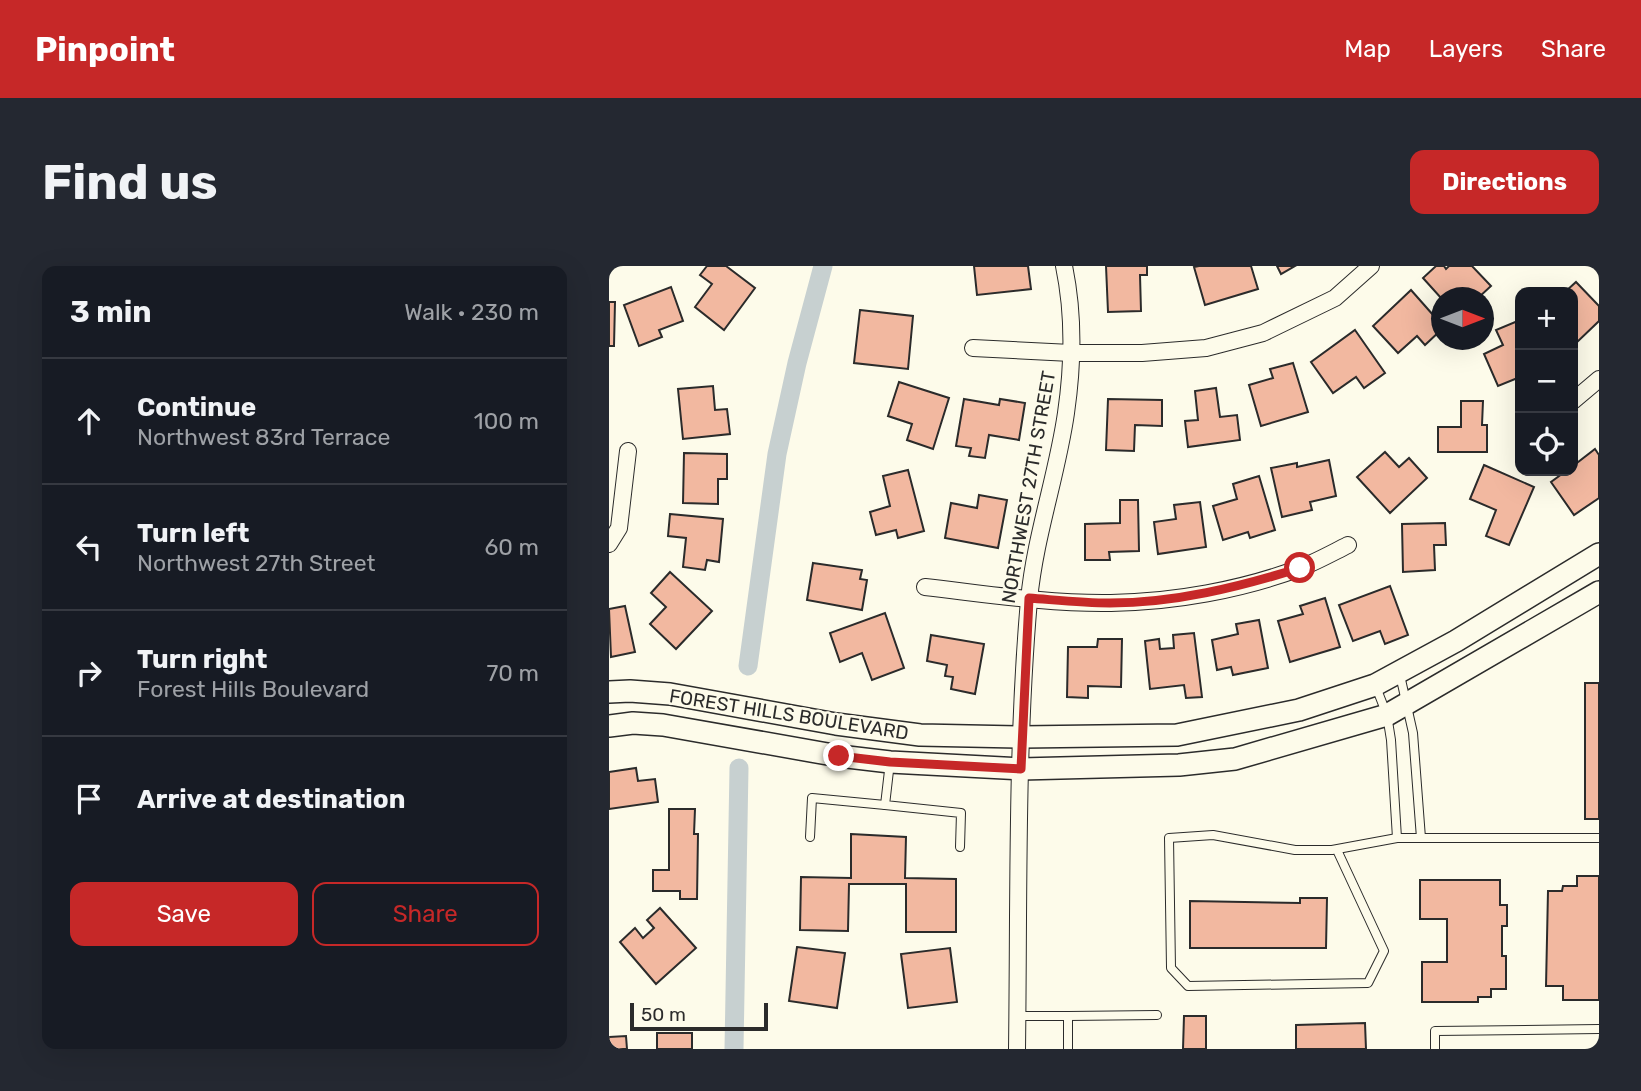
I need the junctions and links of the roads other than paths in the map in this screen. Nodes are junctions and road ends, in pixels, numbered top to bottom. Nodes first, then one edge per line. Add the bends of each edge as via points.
1 (1065, 266) edge
2 (1371, 266) edge
3 (973, 348) dead end
4 (1071, 353) junction
5 (1599, 379) edge
6 (1578, 397) edge
7 (628, 451) dead end
8 (609, 544) edge
9 (1348, 545) dead end
10 (1599, 554) edge
11 (925, 587) dead end
12 (1599, 592) edge
13 (1029, 598) junction
14 (1399, 672) junction
15 (1375, 685) junction
16 (609, 692) edge
17 (1406, 705) junction
18 (741, 706) junction
19 (1387, 715) junction
20 (609, 726) edge
21 (1022, 737) junction
22 (733, 738) junction
23 (890, 762) junction
24 (1021, 769) junction
25 (885, 805) junction
26 (810, 837) dead end
27 (1397, 838) junction
28 (1421, 838) junction
29 (1599, 838) edge
30 (960, 846) dead end
31 (1337, 850) junction
32 (1157, 1015) dead end
33 (1017, 1016) junction
34 (1068, 1016) junction
35 (1599, 1029) edge
36 (1017, 1049) edge
37 (1068, 1049) edge
38 (1435, 1049) edge

1 - 4 street, NORTHWEST 27TH STREET
2 - 4 street via 1335,298 1263,333 1206,348
3 - 4 street
4 - 13 street, NORTHWEST 27TH STREET via 1066,414
5 - 6 street
7 - 8 street via 619,528
9 - 13 street via 1300,568 1183,597 1111,603
10 - 14 street, FOREST HILLS BOULEVARD
11 - 13 street
12 - 17 street, FOREST HILLS BOULEVARD
13 - 21 street, NORTHWEST 27TH STREET
14 - 15 street, FOREST HILLS BOULEVARD
14 - 17 lane
15 - 19 lane
15 - 21 street, FOREST HILLS BOULEVARD via 1299,710 1177,735
16 - 18 street, FOREST HILLS BOULEVARD via 670,694
17 - 19 street, FOREST HILLS BOULEVARD
17 - 28 lane via 1413,733
18 - 21 street, FOREST HILLS BOULEVARD via 920,735
18 - 22 street
19 - 24 street, FOREST HILLS BOULEVARD via 1235,760
19 - 27 lane
20 - 22 street, FOREST HILLS BOULEVARD via 663,725
21 - 24 street, NORTHWEST 27TH STREET
22 - 23 street, FOREST HILLS BOULEVARD
23 - 24 street, FOREST HILLS BOULEVARD
23 - 25 lane
24 - 33 street, NORTHWEST 27TH STREET
25 - 26 lane via 812,799
25 - 30 lane via 961,813
27 - 28 lane
27 - 31 lane
28 - 29 lane
31 - 31 lane via 1295,850 1213,835 1170,838 1171,968 1188,986 1368,983 1384,951
32 - 34 lane
33 - 34 lane
33 - 36 street, NORTHWEST 27TH STREET
34 - 37 lane
35 - 38 lane via 1435,1031

